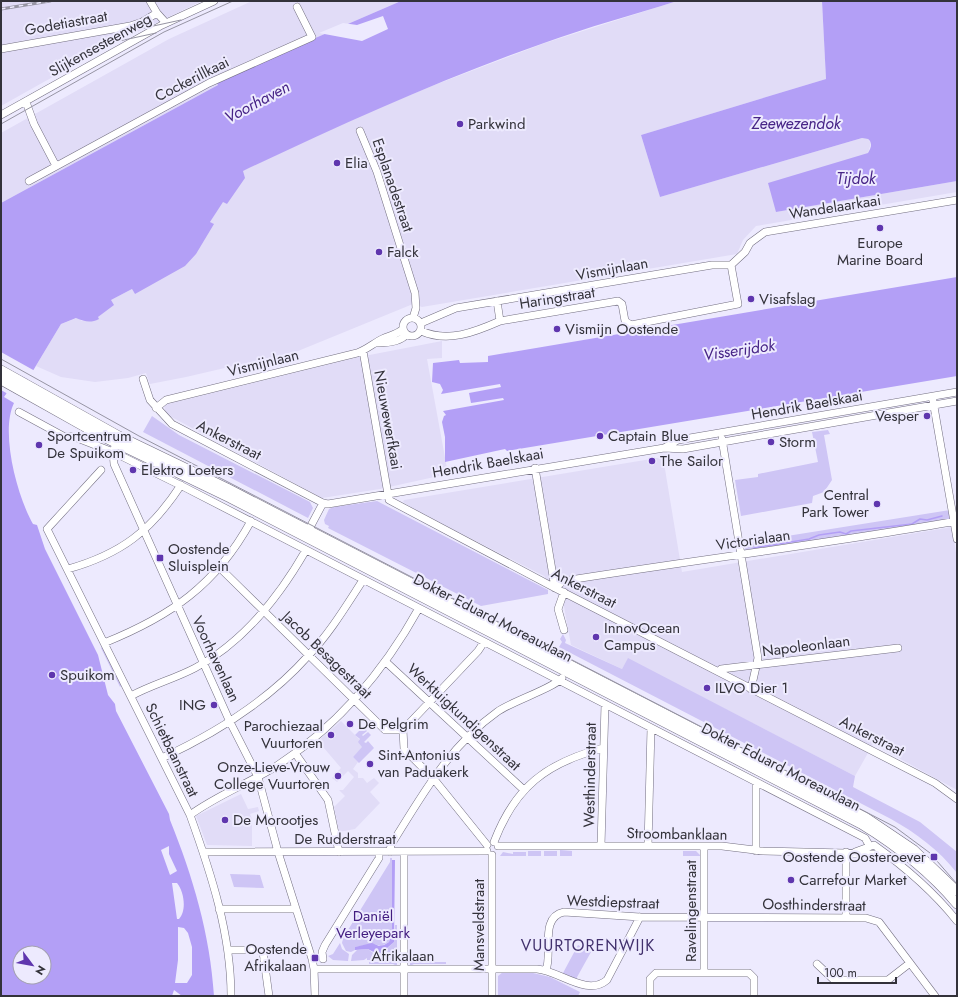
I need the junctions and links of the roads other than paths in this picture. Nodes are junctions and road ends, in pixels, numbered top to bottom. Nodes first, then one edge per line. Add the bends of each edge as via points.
1 (150, 1) edge
2 (214, 1) edge
3 (298, 7) dead end
4 (157, 13) junction
5 (166, 23) junction
6 (1, 49) edge
7 (26, 102) junction
8 (1, 116) edge
9 (360, 131) dead end
10 (56, 166) junction
11 (29, 181) dead end
12 (957, 200) edge
13 (732, 265) junction
14 (497, 302) junction
15 (413, 318) junction
16 (500, 321) junction
17 (421, 327) junction
18 (404, 332) junction
19 (363, 351) junction
20 (1, 370) edge
21 (143, 379) dead end
22 (1, 380) edge
23 (14, 383) junction
24 (957, 392) edge
25 (933, 397) junction
26 (957, 401) edge
27 (934, 405) junction
28 (156, 408) junction
29 (19, 412) dead end
30 (720, 433) junction
31 (722, 442) junction
32 (116, 444) junction
33 (664, 448) junction
34 (535, 468) junction
35 (101, 470) dead end
36 (181, 485) junction
37 (387, 493) junction
38 (323, 503) junction
39 (955, 521) edge
40 (251, 522) junction
41 (144, 532) junction
42 (307, 533) junction
43 (957, 539) edge
44 (306, 550) junction
45 (741, 556) junction
46 (220, 568) junction
47 (68, 569) junction
48 (363, 580) junction
49 (555, 588) junction
50 (564, 592) junction
51 (177, 606) junction
52 (419, 608) junction
53 (264, 612) junction
54 (564, 630) dead end
55 (484, 642) junction
56 (104, 643) junction
57 (898, 648) dead end
58 (309, 655) junction
59 (386, 662) junction
60 (203, 663) junction
61 (757, 665) junction
62 (563, 666) junction
63 (719, 672) junction
64 (553, 676) junction
65 (560, 680) junction
66 (543, 688) junction
67 (751, 689) junction
68 (131, 696) junction
69 (355, 699) junction
70 (430, 702) junction
71 (605, 704) junction
72 (230, 722) junction
73 (650, 728) junction
74 (403, 730) junction
75 (466, 737) junction
76 (603, 748) junction
77 (295, 753) junction
78 (162, 758) junction
79 (258, 777) junction
80 (433, 778) junction
81 (756, 782) junction
82 (524, 790) junction
83 (957, 799) edge
84 (190, 815) junction
85 (868, 845) junction
86 (601, 846) junction
87 (648, 846) junction
88 (704, 846) junction
89 (491, 848) junction
90 (756, 851) junction
91 (203, 852) junction
92 (278, 852) junction
93 (339, 852) junction
94 (380, 852) junction
95 (390, 852) junction
96 (404, 852) junction
97 (846, 852) junction
98 (855, 852) junction
99 (886, 854) junction
100 (957, 891) edge
101 (957, 904) edge
102 (219, 909) junction
103 (296, 909) junction
104 (704, 917) junction
105 (640, 918) junction
106 (846, 918) junction
107 (957, 922) edge
108 (228, 950) junction
109 (323, 959) dead end
110 (910, 963) junction
111 (817, 964) dead end
112 (404, 968) junction
113 (492, 968) junction
114 (314, 969) junction
115 (546, 970) junction
116 (704, 972) junction
117 (231, 996) edge
118 (269, 996) edge
119 (315, 996) edge
120 (404, 996) edge
121 (492, 996) edge
122 (650, 996) edge
123 (754, 996) edge
124 (935, 996) edge

1 - 4 street
2 - 5 street, Slijkensesteenweg
3 - 10 street, Cockerillkaai via 312,36 209,83
4 - 5 street
4 - 6 street, Godetiastraat via 130,26
5 - 7 street, Slijkensesteenweg
7 - 8 street, Slijkensesteenweg
7 - 10 street via 34,124
9 - 15 street, Esplanadestraat via 377,172 416,293
10 - 11 street, Cockerillkaai
12 - 13 street, Wandelaarkaai via 765,232 750,243
13 - 14 street, Vismijnlaan via 712,265
13 - 16 street, Haringstraat via 738,304 631,325 625,321 622,304 618,301
14 - 16 street
14 - 17 street, Vismijnlaan via 456,308
15 - 17 street
15 - 18 street via 405,321
16 - 17 street via 464,335 431,334
17 - 18 street, Vismijnlaan via 413,337
18 - 19 street, Vismijnlaan via 399,339 378,343
19 - 28 street, Vismijnlaan via 166,400
19 - 37 street, Nieuwewerfkaai
20 - 23 main road, Dokter Eduard Moreauxlaan
21 - 28 street, Ankerstraat via 150,400
22 - 23 main road, Dokter Eduard Moreauxlaan
23 - 32 main road, Dokter Eduard Moreauxlaan
24 - 25 street, Hendrik Baelskaai
25 - 27 street
25 - 30 street, Hendrik Baelskaai
26 - 27 street, Hendrik Baelskaai
27 - 31 street, Hendrik Baelskaai
27 - 39 street
28 - 38 street, Ankerstraat via 180,429
29 - 32 street via 65,437
30 - 31 street
30 - 33 street, Hendrik Baelskaai via 678,440
31 - 33 street, Hendrik Baelskaai via 682,449
31 - 45 street
32 - 36 street, Dokter Eduard Moreauxlaan
32 - 41 street, Voorhavenlaan via 114,464
32 - 42 main road, Dokter Eduard Moreauxlaan
33 - 34 street, Hendrik Baelskaai
34 - 37 street, Hendrik Baelskaai
34 - 49 street
35 - 47 street, Schietbaanstraat via 47,529
36 - 40 street, Dokter Eduard Moreauxlaan
36 - 41 street
37 - 38 street
37 - 49 street, Ankerstraat via 389,500 401,508
38 - 42 street
39 - 43 street
39 - 45 street, Victorialaan
40 - 44 street, Dokter Eduard Moreauxlaan
40 - 46 street
41 - 47 street via 100,558
41 - 51 street, Voorhavenlaan
42 - 62 main road, Dokter Eduard Moreauxlaan
44 - 48 street, Dokter Eduard Moreauxlaan
44 - 53 street
45 - 49 street, Victorialaan via 563,581
45 - 61 street via 758,658
46 - 51 street
46 - 53 street, Jacob Besagestraat
47 - 56 street, Schietbaanstraat
48 - 52 street, Dokter Eduard Moreauxlaan
48 - 58 street via 341,614
49 - 50 street, Ankerstraat
50 - 54 street via 558,609
50 - 63 street, Ankerstraat
51 - 56 street via 148,624
51 - 60 street, Voorhavenlaan
52 - 55 street, Dokter Eduard Moreauxlaan
52 - 59 street
53 - 58 street, Jacob Besagestraat
53 - 60 street
55 - 64 street, Dokter Eduard Moreauxlaan
55 - 70 street
56 - 68 street, Schietbaanstraat
57 - 61 street, Napoleonlaan
58 - 69 street, Jacob Besagestraat
58 - 72 street via 276,687
59 - 69 street
59 - 70 street, Werktuigkundigenstraat
60 - 68 street
60 - 72 street, Voorhavenlaan
61 - 63 street, Napoleonlaan via 721,669
61 - 67 street
62 - 64 street
62 - 65 street
62 - 100 main road, Dokter Eduard Moreauxlaan via 865,817 914,850
62 - 101 main road, Dokter Eduard Moreauxlaan via 861,824 908,856
63 - 67 street, Ankerstraat
64 - 65 street, Dokter Eduard Moreauxlaan
64 - 66 street
65 - 66 street
65 - 71 street, Dokter Eduard Moreauxlaan
66 - 75 street via 499,710
67 - 83 street, Ankerstraat via 935,783
68 - 78 street, Schietbaanstraat
69 - 74 street, Jacob Besagestraat via 386,730
69 - 77 street
70 - 74 street
70 - 75 street, Werktuigkundigenstraat
71 - 73 street, Dokter Eduard Moreauxlaan
71 - 76 street, Westhinderstraat
72 - 78 street
72 - 79 street, Voorhavenlaan
73 - 81 street, Dokter Eduard Moreauxlaan
73 - 87 street
74 - 80 street via 404,749
75 - 80 street
75 - 82 street, Werktuigkundigenstraat
76 - 82 street via 579,754 559,763 537,777
76 - 86 street, Westhinderstraat
77 - 79 street
77 - 93 street via 328,800
78 - 84 street, Schietbaanstraat
79 - 84 street
79 - 92 street, Voorhavenlaan
80 - 89 street
80 - 95 street via 391,845
81 - 85 street, Dokter Eduard Moreauxlaan via 864,838
81 - 90 street
82 - 89 street via 503,821
84 - 91 street, Schietbaanstraat
85 - 98 street, Stroombanklaan
85 - 99 street, Dokter Eduard Moreauxlaan via 874,845
86 - 87 street, Stroombanklaan
86 - 89 street, Stroombanklaan
87 - 88 street, Stroombanklaan
88 - 90 street, Stroombanklaan
88 - 104 street, Ravelingenstraat
89 - 96 street, De Rudderstraat
89 - 113 street, Mansveldstraat
90 - 97 street, Stroombanklaan
91 - 92 street, De Rudderstraat
91 - 102 street, Schietbaanstraat
92 - 93 street, De Rudderstraat
92 - 103 street, Voorhavenlaan
93 - 94 street, De Rudderstraat
94 - 95 street, De Rudderstraat
94 - 109 street via 379,858 325,945
95 - 96 street, De Rudderstraat
96 - 112 street
97 - 98 street, Stroombanklaan
97 - 106 street
98 - 99 street, Stroombanklaan
99 - 107 street, Dokter Eduard Moreauxlaan via 926,886
102 - 103 street
102 - 108 street, Schietbaanstraat
103 - 114 street, Voorhavenlaan
104 - 105 street, Westdiepstraat
104 - 106 street, Oosthinderstraat
104 - 116 street, Ravelingenstraat
105 - 115 street via 607,980 599,987 583,988
105 - 115 street, Westdiepstraat via 564,912 556,915 549,926 549,962
106 - 110 street, Oosthinderstraat via 866,918 879,922
108 - 117 street, Schietbaanstraat
108 - 118 street via 263,952
110 - 111 street via 892,977 883,980 834,980
110 - 124 street, Oosthinderstraat
112 - 113 street, Afrikalaan
112 - 114 street, Afrikalaan
112 - 120 street
113 - 115 street, Afrikalaan
113 - 121 street, Mansveldstraat
114 - 119 street, Voorhavenlaan
116 - 122 street, Ravelingenstraat via 656,973 650,978
116 - 123 street via 749,973 754,978

